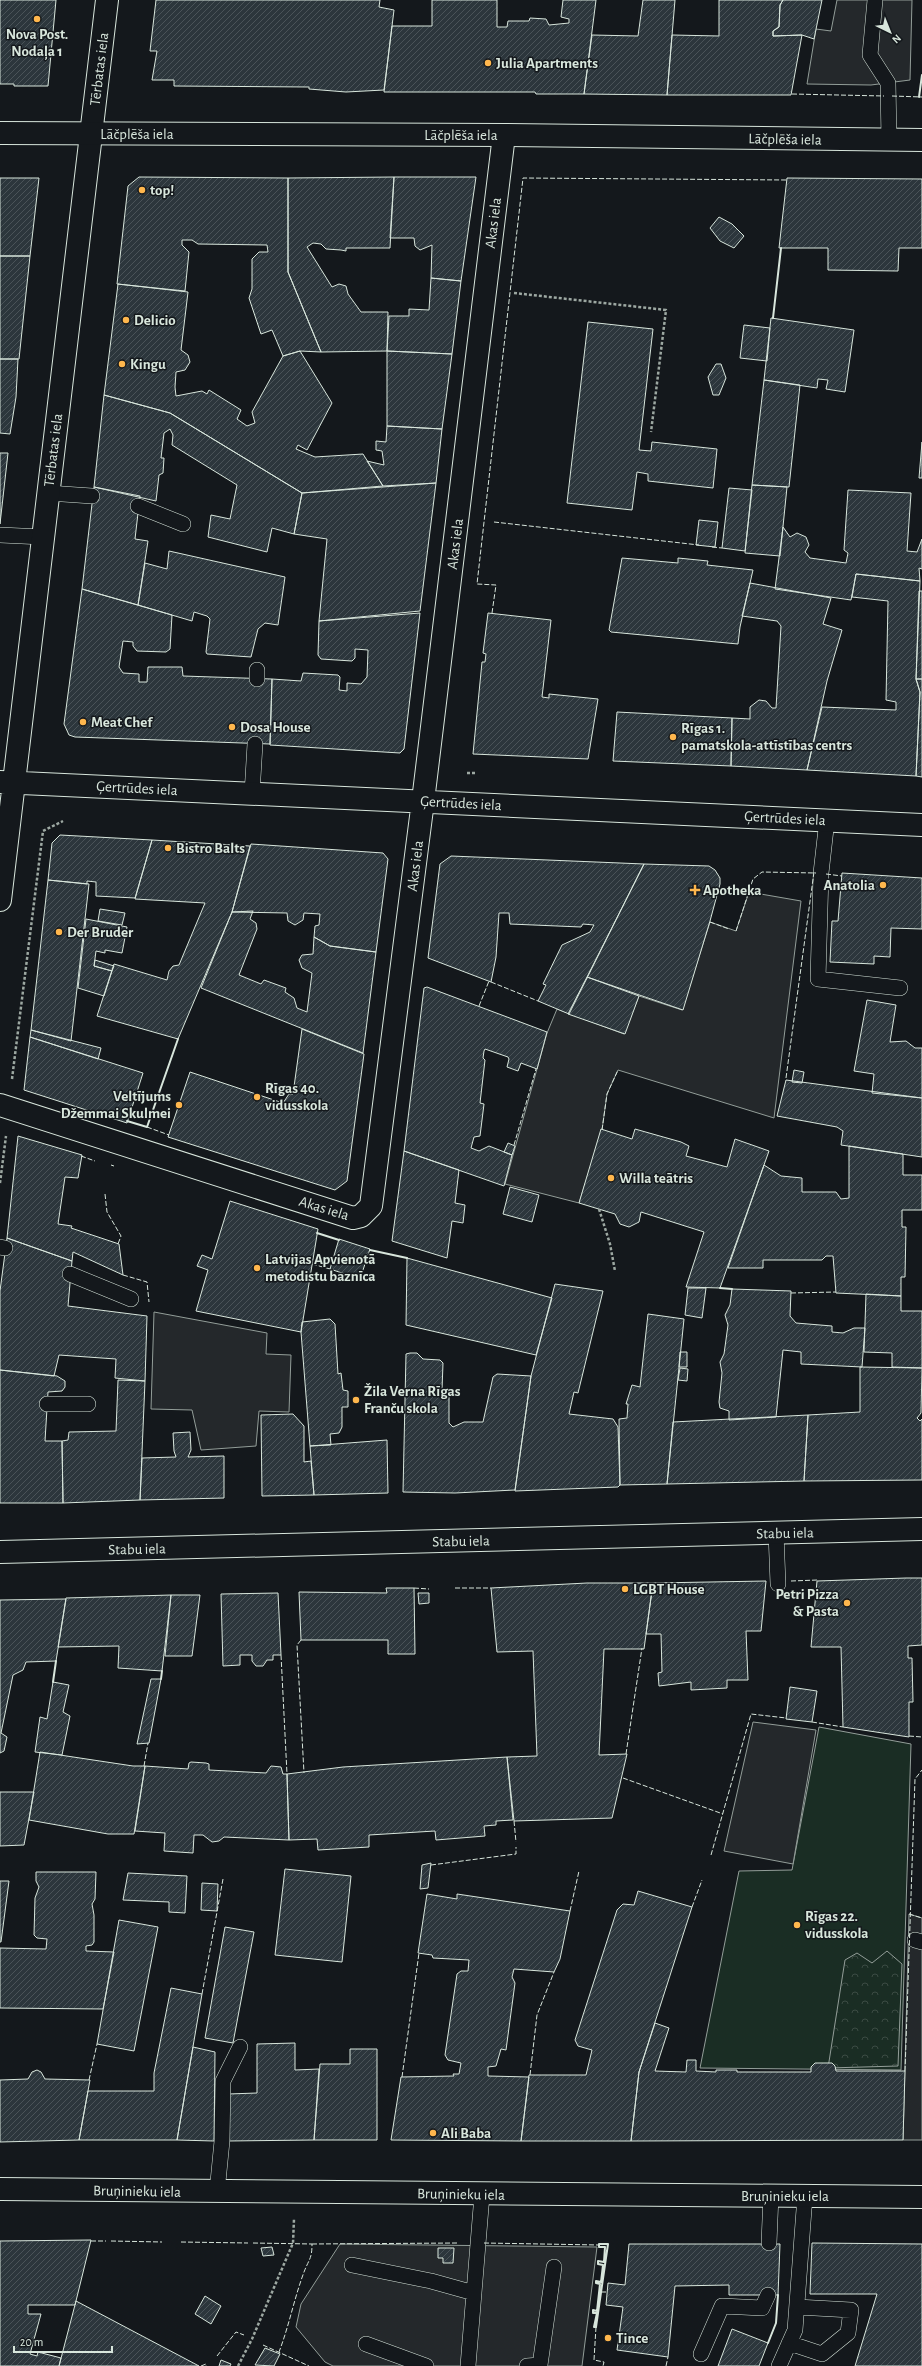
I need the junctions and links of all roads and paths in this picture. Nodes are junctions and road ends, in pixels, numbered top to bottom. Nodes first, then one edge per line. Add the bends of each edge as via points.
1 (107, 0) edge
2 (876, 0) edge
3 (0, 133) edge
4 (91, 134) junction
5 (504, 135) junction
6 (889, 140) junction
7 (922, 140) edge
8 (510, 293) dead end
9 (651, 432) dead end
10 (48, 493) junction
11 (92, 496) dead end
12 (138, 506) dead end
13 (183, 524) dead end
14 (0, 535) edge
15 (43, 537) junction
16 (255, 744) dead end
17 (6, 783) edge
18 (252, 794) junction
19 (423, 801) junction
20 (827, 820) junction
21 (63, 821) dead end
22 (922, 825) edge
23 (0, 900) edge
24 (900, 988) dead end
25 (4, 1106) edge
26 (0, 1183) edge
27 (599, 1209) dead end
28 (615, 1270) dead end
29 (70, 1274) dead end
30 (131, 1299) dead end
31 (46, 1404) dead end
32 (88, 1404) dead end
33 (922, 1529) edge
34 (776, 1533) junction
35 (0, 1552) edge
36 (778, 1584) dead end
37 (240, 2047) dead end
38 (0, 2189) edge
39 (217, 2192) junction
40 (295, 2192) junction
41 (482, 2195) junction
42 (771, 2195) junction
43 (805, 2196) junction
44 (922, 2197) edge
45 (769, 2243) dead end
46 (352, 2265) dead end
47 (554, 2267) dead end
48 (474, 2292) junction
49 (768, 2295) dead end
50 (797, 2307) junction
51 (789, 2343) junction
52 (366, 2344) dead end
53 (701, 2354) dead end
54 (238, 2366) edge
55 (426, 2366) edge
56 (468, 2366) edge
57 (527, 2366) edge
58 (779, 2366) edge

1 - 4 street, Tērbatas iela
2 - 6 lane via 870,55 888,83
3 - 4 street, Lāčplēša iela
4 - 5 street, Lāčplēša iela
4 - 10 street, Tērbatas iela
5 - 6 street, Lāčplēša iela
5 - 19 street, Akas iela
6 - 7 street, Lāčplēša iela
8 - 9 path via 666,310
10 - 11 lane
10 - 15 street, Tērbatas iela
12 - 13 lane
14 - 15 lane
15 - 17 street, Tērbatas iela
16 - 18 lane
17 - 18 street, Ģertrūdes iela
17 - 23 street, Tērbatas iela
18 - 19 street, Ģertrūdes iela
19 - 20 street, Ģertrūdes iela
19 - 25 street, Akas iela via 371,1206 368,1211 353,1218
20 - 22 street, Ģertrūdes iela
20 - 24 lane via 820,888 818,979
21 - 25 path via 43,831
25 - 26 path
27 - 28 path
29 - 30 lane
31 - 32 lane
33 - 34 street, Stabu iela
34 - 35 street, Stabu iela
34 - 36 lane
37 - 39 lane via 223,2081 222,2141
38 - 39 street, Bruņinieku iela
39 - 40 street, Bruņinieku iela
40 - 41 street, Bruņinieku iela
40 - 54 path via 293,2243
41 - 42 street, Bruņinieku iela
41 - 48 lane
42 - 43 street, Bruņinieku iela
42 - 45 lane
43 - 44 street, Bruņinieku iela
43 - 50 lane
46 - 48 lane
47 - 57 lane via 540,2365
48 - 56 lane
49 - 53 lane via 762,2308 722,2306
50 - 51 lane via 795,2330
50 - 51 lane via 851,2310 848,2333 822,2354
51 - 58 lane
52 - 55 lane

